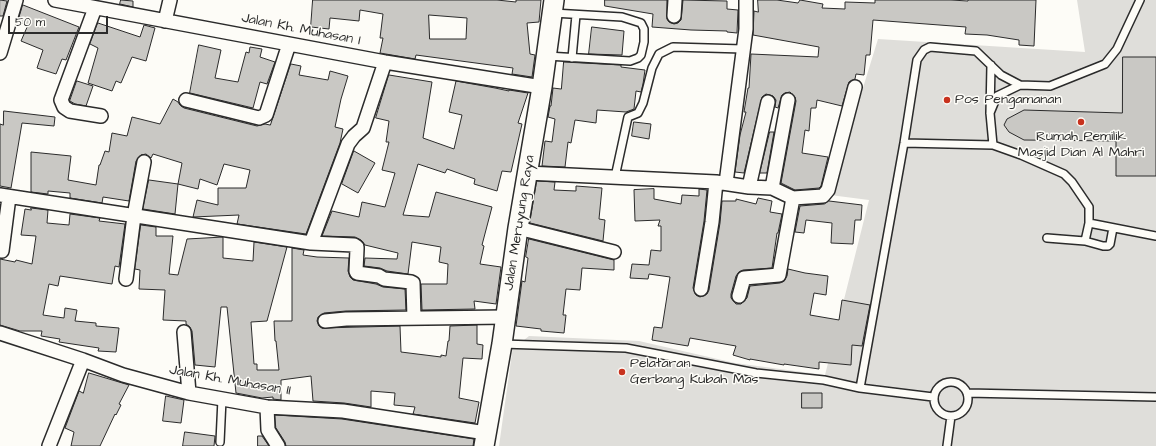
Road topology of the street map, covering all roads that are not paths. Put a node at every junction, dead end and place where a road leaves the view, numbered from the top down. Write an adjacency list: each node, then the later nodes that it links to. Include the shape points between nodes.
1 (16, 0): 14 (street)
2 (55, 0): 8 (street, Jalan Kh. Muhasan I)
3 (170, 0): 11 (street)
4 (675, 0): 10 (street)
5 (746, 0): 13 (street)
6 (1140, 0): 19 (lane, via 1117,49 1105,64 1050,86)
7 (554, 7): 9 (lane); 15 (main road, Jalan Meruyung Raya)
8 (95, 8): 11 (street, Jalan Kh. Muhasan I); 26 (street, via 61,100 64,108 70,111)
9 (576, 15): 16 (lane); 16 (lane, via 622,17 640,22 644,29 644,42 641,54 630,61)
10 (674, 16)
11 (165, 21): 12 (street, Jalan Kh. Muhasan I)
12 (289, 44): 17 (street, Jalan Kh. Muhasan I); 22 (street, via 266,115 259,118)
13 (743, 49): 31 (lane, via 673,48 659,54 638,113 628,117); 32 (street)
14 (0, 53)
15 (546, 56): 16 (lane); 20 (main road, Jalan Meruyung Raya)
16 (572, 58)
17 (385, 62): 20 (street, Jalan Kh. Muhasan I); 44 (street, via 363,128 348,144)
18 (991, 65): 19 (lane, via 1001,75); 25 (lane); 27 (lane, via 976,51 930,47 924,50 917,60)
19 (1020, 85): 25 (lane, via 997,96)
20 (542, 87): 30 (main road, Jalan Meruyung Raya)
21 (855, 87): 36 (street, via 828,190 823,196)
22 (186, 100)
23 (788, 100): 34 (street)
24 (768, 102): 33 (street)
25 (990, 113): 28 (lane)
26 (101, 116)
27 (904, 143): 28 (lane); 57 (lane)
28 (993, 145): 38 (lane, via 1064,174 1089,207)
29 (144, 162): 37 (street)
30 (527, 173): 31 (street); 39 (main road, Jalan Meruyung Raya)
31 (615, 177): 32 (street)
32 (721, 182): 33 (street); 48 (street)
33 (749, 187): 34 (street)
34 (772, 188): 36 (street)
35 (5, 196): 37 (street); 45 (street)
36 (793, 198): 49 (street, via 779,275 744,278)
37 (134, 216): 44 (street); 47 (street)
38 (1089, 223): 40 (lane); 43 (lane)
39 (518, 228): 46 (street); 50 (main road, Jalan Meruyung Raya)
40 (1113, 228): 41 (lane); 43 (lane, via 1108,246)
41 (1156, 236)
42 (1047, 238): 43 (lane)
43 (1085, 241)
44 (311, 243): 51 (street, via 354,245 357,249 357,273 411,282 414,287)
45 (2, 251)
46 (614, 252)
47 (126, 278)
48 (701, 289)
49 (739, 296)
50 (506, 317): 51 (street); 55 (main road, Jalan Meruyung Raya)
51 (414, 318): 52 (street)
52 (325, 321)
53 (184, 332): 58 (street)
54 (0, 333): 56 (street, Jalan Kh. Muhasan II)
55 (502, 344): 57 (lane, via 626,348 756,373 824,380); 65 (main road, Jalan Meruyung Raya)
56 (83, 360): 58 (street, Jalan Kh. Muhasan II, via 123,375); 67 (street)
57 (860, 388): 60 (lane)
58 (189, 393): 62 (street, Jalan Kh. Muhasan II)
59 (967, 394): 60 (lane, via 961,386 953,382 940,386); 61 (lane); 64 (lane, via 968,402 965,409)
60 (934, 397): 64 (lane, via 935,406 940,413)
61 (1156, 397)
62 (222, 399): 63 (street, Jalan Kh. Muhasan II); 66 (lane)
63 (268, 407): 65 (street, Jalan Kh. Muhasan II, via 343,411); 68 (street, via 268,430)
64 (951, 416): 69 (lane)
65 (485, 440)
66 (220, 442)
67 (49, 446)
68 (278, 446)
69 (947, 446)

